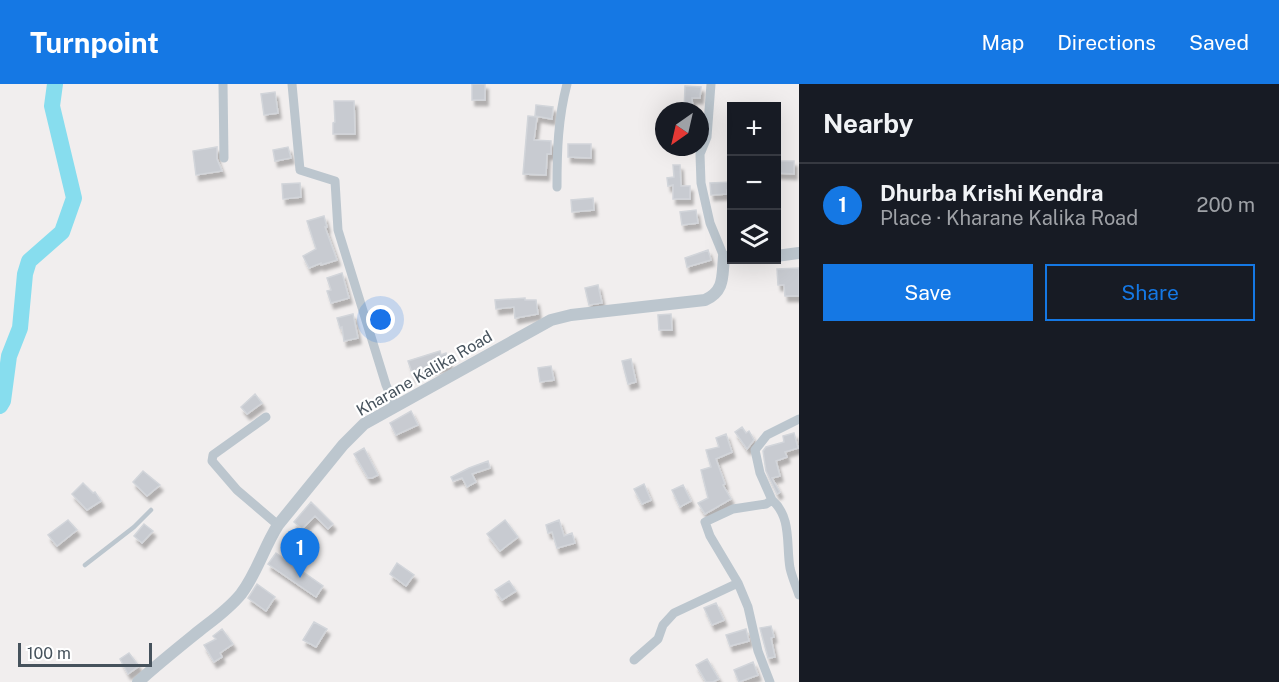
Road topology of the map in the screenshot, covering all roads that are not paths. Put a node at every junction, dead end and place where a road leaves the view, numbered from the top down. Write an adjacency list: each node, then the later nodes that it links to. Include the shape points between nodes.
1 (223, 84): 5 (street)
2 (292, 84): 11 (street, via 300,170 335,181 338,230)
3 (567, 84): 6 (street, via 557,133)
4 (711, 84): 8 (street, via 707,137 700,154 701,183 710,222)
5 (224, 159)
6 (557, 187)
7 (799, 253): 9 (street)
8 (727, 255)
9 (781, 255)
10 (727, 261): 11 (street, Kharane Kalika Road, via 720,290 705,300 561,317)
11 (395, 405): 16 (street, Kharane Kalika Road, via 353,434)
12 (266, 417): 16 (street, via 213,455 212,461 237,490)
13 (799, 419): 14 (street, via 767,435 754,450)
14 (772, 500): 18 (street, via 705,522); 19 (street, via 785,519 790,569)
15 (151, 510): 17 (lane)
16 (278, 525): 21 (street, Kharane Kalika Road, via 240,596)
17 (85, 565)
18 (738, 583): 20 (street, via 674,613 663,625 658,639); 22 (street)
19 (799, 595)
20 (634, 660)
21 (138, 682)
22 (770, 682)

